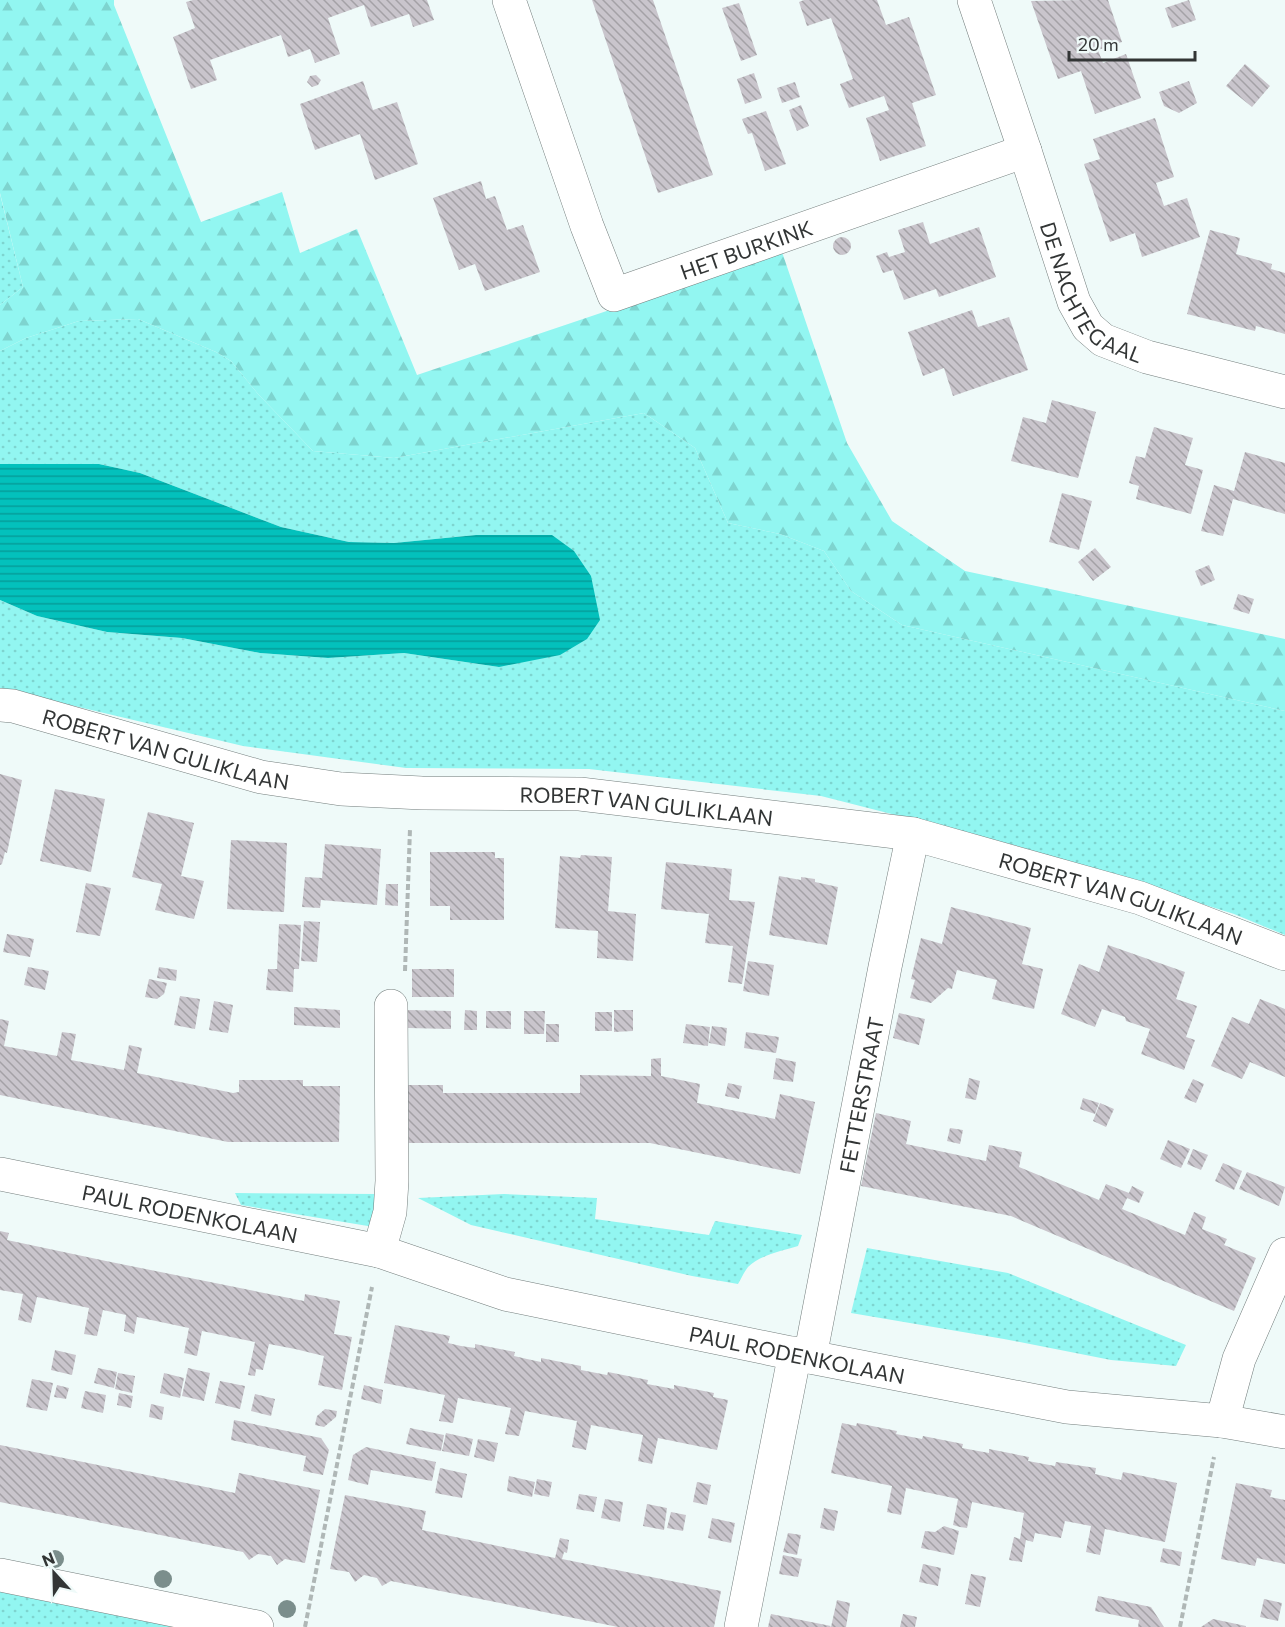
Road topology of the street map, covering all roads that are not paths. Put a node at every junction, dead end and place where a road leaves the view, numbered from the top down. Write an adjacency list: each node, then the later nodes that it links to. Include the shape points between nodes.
1 (509, 0): 3 (street, HET BURKINK, via 614,295)
2 (974, 0): 3 (street)
3 (1025, 150): 4 (street, DE NACHTEGAAL, via 1074,302 1088,327 1103,340 1147,357)
4 (1285, 392)
5 (0, 705): 6 (street, ROBERT VAN GULIKLAAN, via 261,777 341,789 580,794)
6 (913, 834): 7 (street, ROBERT VAN GULIKLAAN, via 1140,898); 12 (street, FETTERSTRAAT)
7 (1285, 954)
8 (391, 1006): 10 (street, via 392,1181 390,1212)
9 (0, 1173): 10 (street, PAUL RODENKOLAAN)
10 (379, 1251): 12 (street, PAUL RODENKOLAAN, via 506,1294)
11 (1285, 1254): 13 (street, via 1239,1359)
12 (803, 1355): 13 (street, PAUL RODENKOLAAN, via 1067,1407); 17 (street, FETTERSTRAAT)
13 (1222, 1421): 14 (street, PAUL RODENKOLAAN)
14 (1285, 1432)
15 (0, 1575): 16 (street)
16 (257, 1627)
17 (741, 1627)

